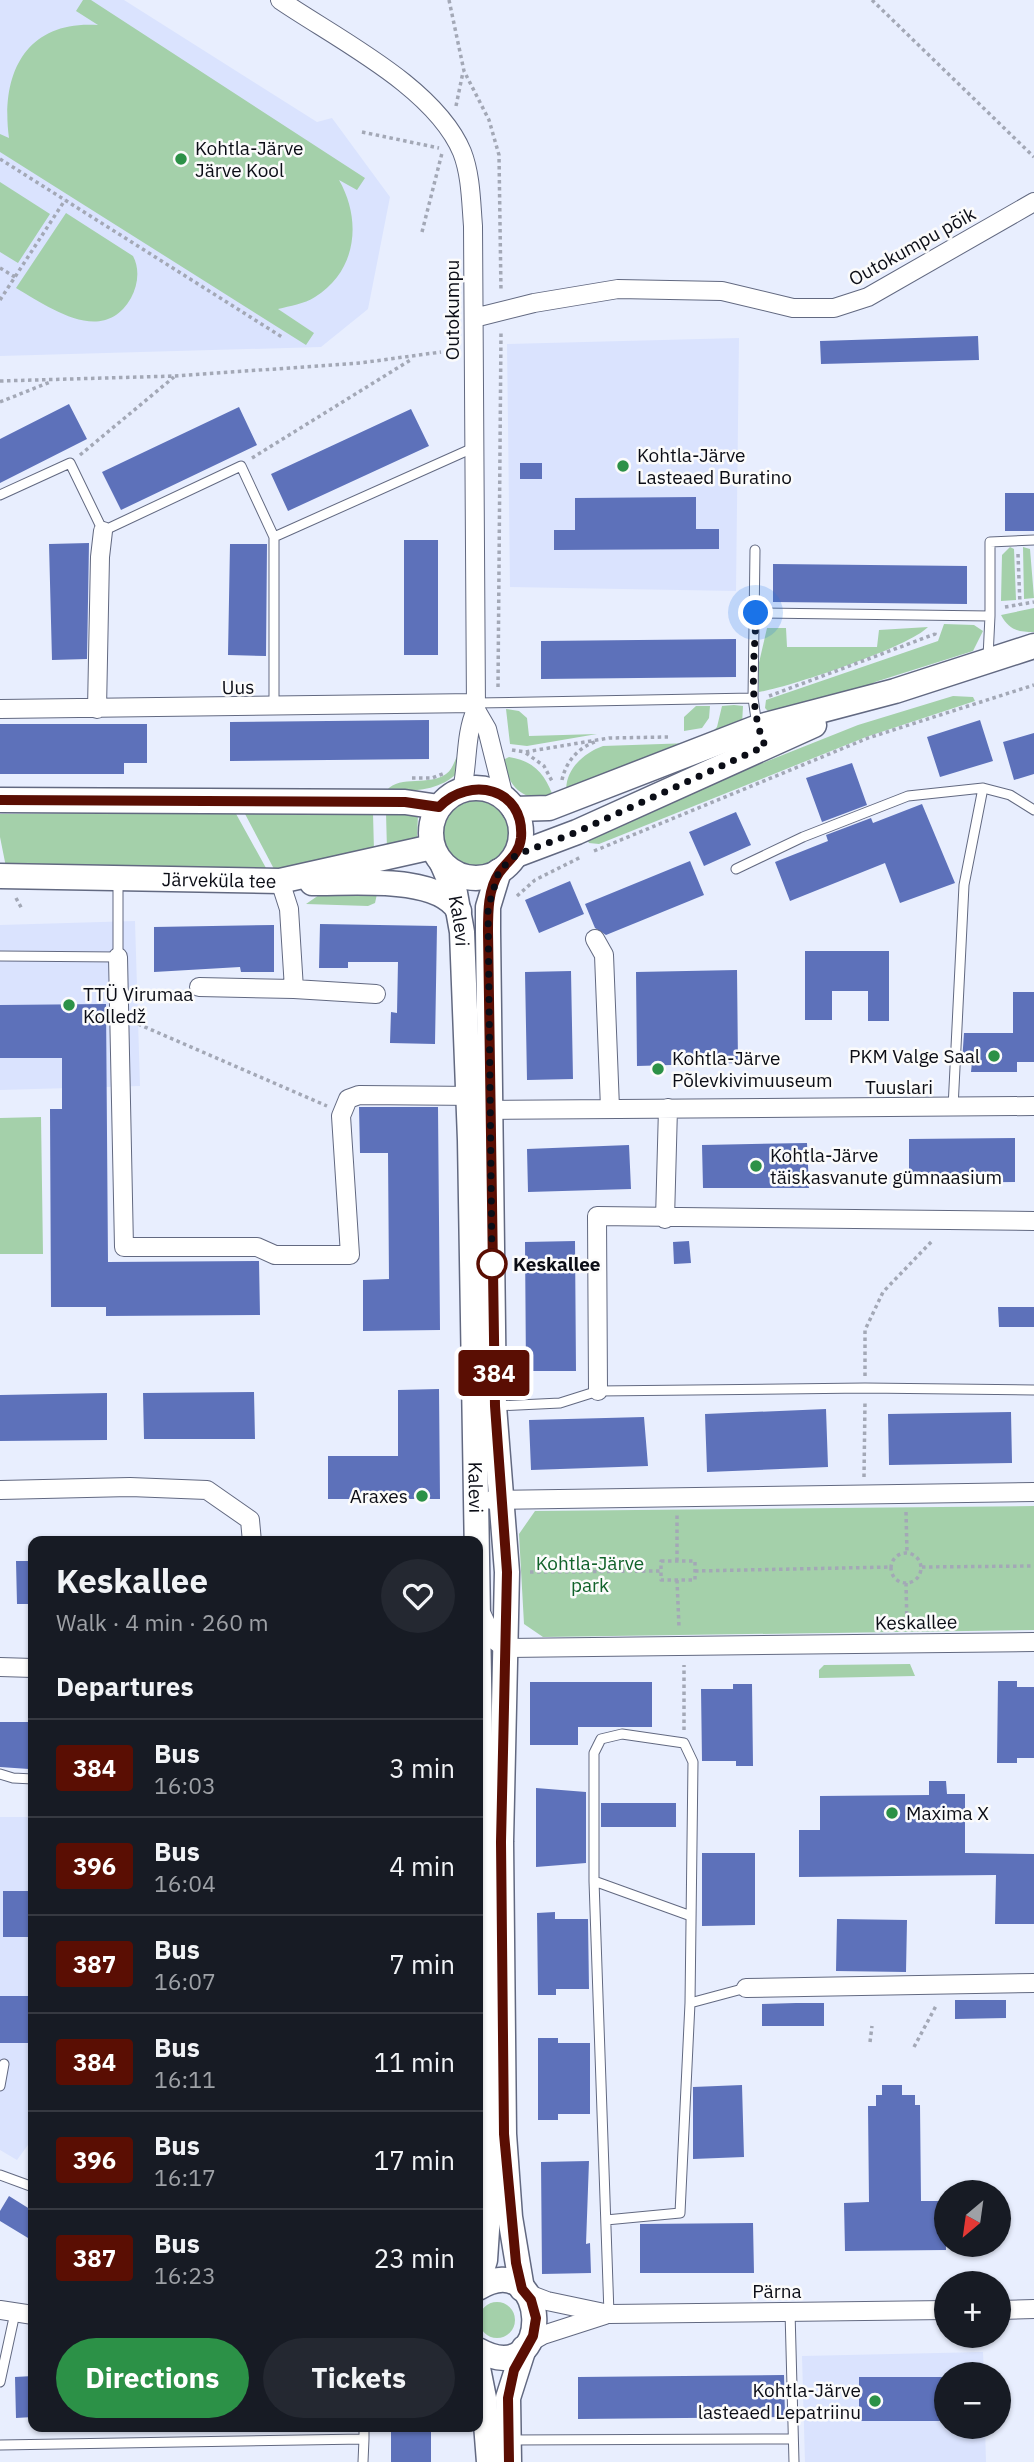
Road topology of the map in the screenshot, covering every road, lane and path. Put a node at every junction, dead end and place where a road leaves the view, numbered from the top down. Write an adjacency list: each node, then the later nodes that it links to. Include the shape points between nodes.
1 (280, 0): 12 (street, Outokumpu, via 411,88 451,130 470,184)
2 (872, 0): 5 (path)
3 (362, 132): 4 (path)
4 (443, 149)
5 (1034, 158)
6 (0, 159): 7 (path)
7 (65, 200): 10 (path); 13 (path)
8 (1034, 202): 12 (street, Outokumpu põik, via 868,297 834,308 793,309 722,291 618,289)
9 (0, 268): 10 (path)
10 (15, 277): 11 (path)
11 (0, 300)
12 (474, 318): 20 (street, Outokumpu)
13 (282, 337)
14 (441, 352): 15 (path)
15 (414, 358): 16 (path); 22 (path)
16 (175, 376): 18 (path); 21 (path)
17 (0, 381): 18 (path)
18 (55, 381): 19 (path)
19 (0, 402)
20 (473, 448): 25 (lane); 38 (street, Outokumpu)
21 (70, 463): 23 (lane); 24 (lane)
22 (236, 469): 24 (lane); 25 (lane, via 241,466)
23 (0, 495)
24 (103, 531): 41 (street)
25 (274, 537): 39 (lane)
26 (1034, 540): 27 (lane)
27 (1018, 541): 30 (path); 33 (lane, via 990,542)
28 (755, 550): 31 (lane)
29 (1034, 602): 30 (path)
30 (1020, 605): 33 (path, via 1004,607)
31 (756, 613): 32 (lane); 37 (lane)
32 (937, 616): 33 (lane); 37 (path, via 935,634)
33 (990, 616): 35 (lane)
34 (1034, 646): 35 (main road)
35 (988, 660): 43 (main road)
36 (1034, 685): 61 (path, via 856,743 586,854 535,880)
37 (753, 698): 38 (lane); 43 (lane)
38 (476, 707): 39 (street, Uus); 45 (street, Outokumpu); 46 (street, Outokumpu)
39 (274, 708): 41 (street, Uus)
40 (0, 709): 41 (street, Uus)
41 (97, 709)
42 (673, 737): 44 (path)
43 (762, 737): 52 (main road); 56 (main road)
44 (609, 738): 46 (path, via 524,752); 52 (path, via 579,750 569,763 560,787)
45 (469, 749): 47 (path, via 454,749 444,774); 49 (street, Outokumpu)
46 (492, 749): 51 (street, Outokumpu)
47 (406, 778)
48 (983, 788): 54 (lane, via 1010,795); 57 (lane, via 908,796); 74 (lane, via 964,885)
49 (462, 790): 51 (main road, via 490,790); 53 (main road)
50 (0, 800): 53 (main road, via 405,802)
51 (509, 803): 52 (main road, via 537,810); 56 (main road, via 520,832)
52 (562, 803)
53 (439, 807): 55 (main road, via 432,819)
54 (1034, 810)
55 (437, 855): 56 (main road, via 449,870 470,877 485,877); 60 (main road, Järveküla tee); 62 (main road, Kalevi)
56 (508, 863): 70 (main road, Kalevi, via 488,908)
57 (736, 869)
58 (0, 876): 59 (main road, Järveküla tee)
59 (118, 877): 60 (main road, Järveküla tee); 65 (lane)
60 (280, 881): 62 (main road, via 421,887 447,898); 67 (street, via 289,909)
61 (511, 905)
62 (460, 912): 70 (main road, Kalevi)
63 (595, 939): 72 (street, via 604,955)
64 (0, 956): 65 (lane)
65 (118, 957): 69 (street)
66 (199, 987): 67 (street)
67 (294, 989): 68 (street)
68 (376, 994)
69 (119, 1015): 75 (path); 75 (street, via 124,1247 257,1247 275,1255 350,1255)
70 (479, 1103): 72 (street, Tuuslari); 75 (street, Tuuslari, via 359,1095 348,1098); 82 (main road, Kalevi); 88 (main road, Kalevi)
71 (1034, 1106): 74 (street, Tuuslari)
72 (610, 1108): 73 (street, Tuuslari)
73 (668, 1108): 74 (street, Tuuslari); 76 (street)
74 (953, 1108)
75 (342, 1112)
76 (665, 1219): 77 (street); 80 (street, via 597,1216)
77 (957, 1221): 78 (street); 79 (path, via 922,1249 884,1292 865,1330)
78 (1034, 1221)
79 (865, 1388): 80 (lane); 81 (lane); 83 (path)
80 (598, 1391): 82 (lane, via 560,1403)
81 (1034, 1391)
82 (495, 1406): 88 (main road, Kalevi)
83 (864, 1482)
84 (0, 1490): 89 (street, via 207,1490 250,1520)
85 (1034, 1492): 86 (street)
86 (905, 1493): 87 (street); 90 (path)
87 (677, 1497): 88 (street); 92 (path)
88 (489, 1500): 91 (main road, Kalevi); 105 (main road, Kalevi, via 507,1572)
89 (251, 1536)
90 (907, 1552): 94 (path, via 898,1555); 95 (path, via 919,1558)
91 (483, 1556)
92 (677, 1561): 96 (path, via 661,1561); 97 (path, via 695,1561)
93 (1034, 1566): 95 (path)
94 (891, 1567): 97 (path); 100 (path, via 897,1580)
95 (922, 1567): 100 (path, via 919,1576)
96 (661, 1571): 98 (path); 99 (path, via 661,1580)
97 (695, 1571): 99 (path, via 695,1580)
98 (516, 1572)
99 (677, 1580): 104 (path, via 679,1634)
100 (906, 1583): 102 (path)
101 (483, 1616): 105 (street, via 485,1627)
102 (906, 1631)
103 (1034, 1642): 104 (street, Keskallee)
104 (684, 1646): 105 (street, Keskallee); 109 (path)
105 (505, 1648): 112 (main road, Kalevi)
106 (0, 1667): 107 (street)
107 (28, 1668)
108 (483, 1718): 112 (main road, Kalevi)
109 (684, 1743): 113 (lane, via 622,1734 601,1739 594,1753); 114 (lane, via 693,1762)
110 (0, 1774): 111 (lane)
111 (28, 1778)
112 (487, 1842): 124 (main road, Kalevi)
113 (594, 1881): 114 (lane); 127 (lane)
114 (691, 1916): 118 (lane)
115 (1034, 1983): 116 (street)
116 (945, 1986): 117 (street); 121 (path)
117 (746, 1988): 118 (lane)
118 (690, 2003): 127 (lane, via 680,2213)
119 (872, 2026): 120 (path)
120 (870, 2042)
121 (914, 2048)
122 (4, 2064): 123 (lane)
123 (0, 2086)
124 (489, 2134): 128 (main road, Kalevi); 130 (main road, Kalevi)
125 (0, 2175): 126 (lane)
126 (28, 2185)
127 (606, 2220): 137 (lane)
128 (483, 2261)
129 (483, 2286): 130 (main road, via 498,2282)
130 (524, 2291): 137 (street, Pärna, via 547,2301); 138 (main road, Kalevi, via 536,2318)
131 (1034, 2309): 133 (street)
132 (934, 2310): 134 (street, Pärna)
133 (1011, 2310)
134 (790, 2311): 137 (street, Pärna); 143 (lane)
135 (7, 2312): 136 (street); 140 (lane)
136 (28, 2314)
137 (608, 2314): 138 (street, Pärna, via 543,2334)
138 (525, 2346): 139 (main road, via 502,2357); 146 (main road, Kalevi, via 508,2398)
139 (483, 2351)
140 (0, 2382)
141 (483, 2393): 146 (main road)
142 (364, 2432): 144 (lane)
143 (793, 2438): 146 (lane); 148 (lane)
144 (364, 2440): 145 (lane); 147 (lane)
145 (0, 2445)
146 (498, 2451)
147 (363, 2462)
148 (794, 2462)

